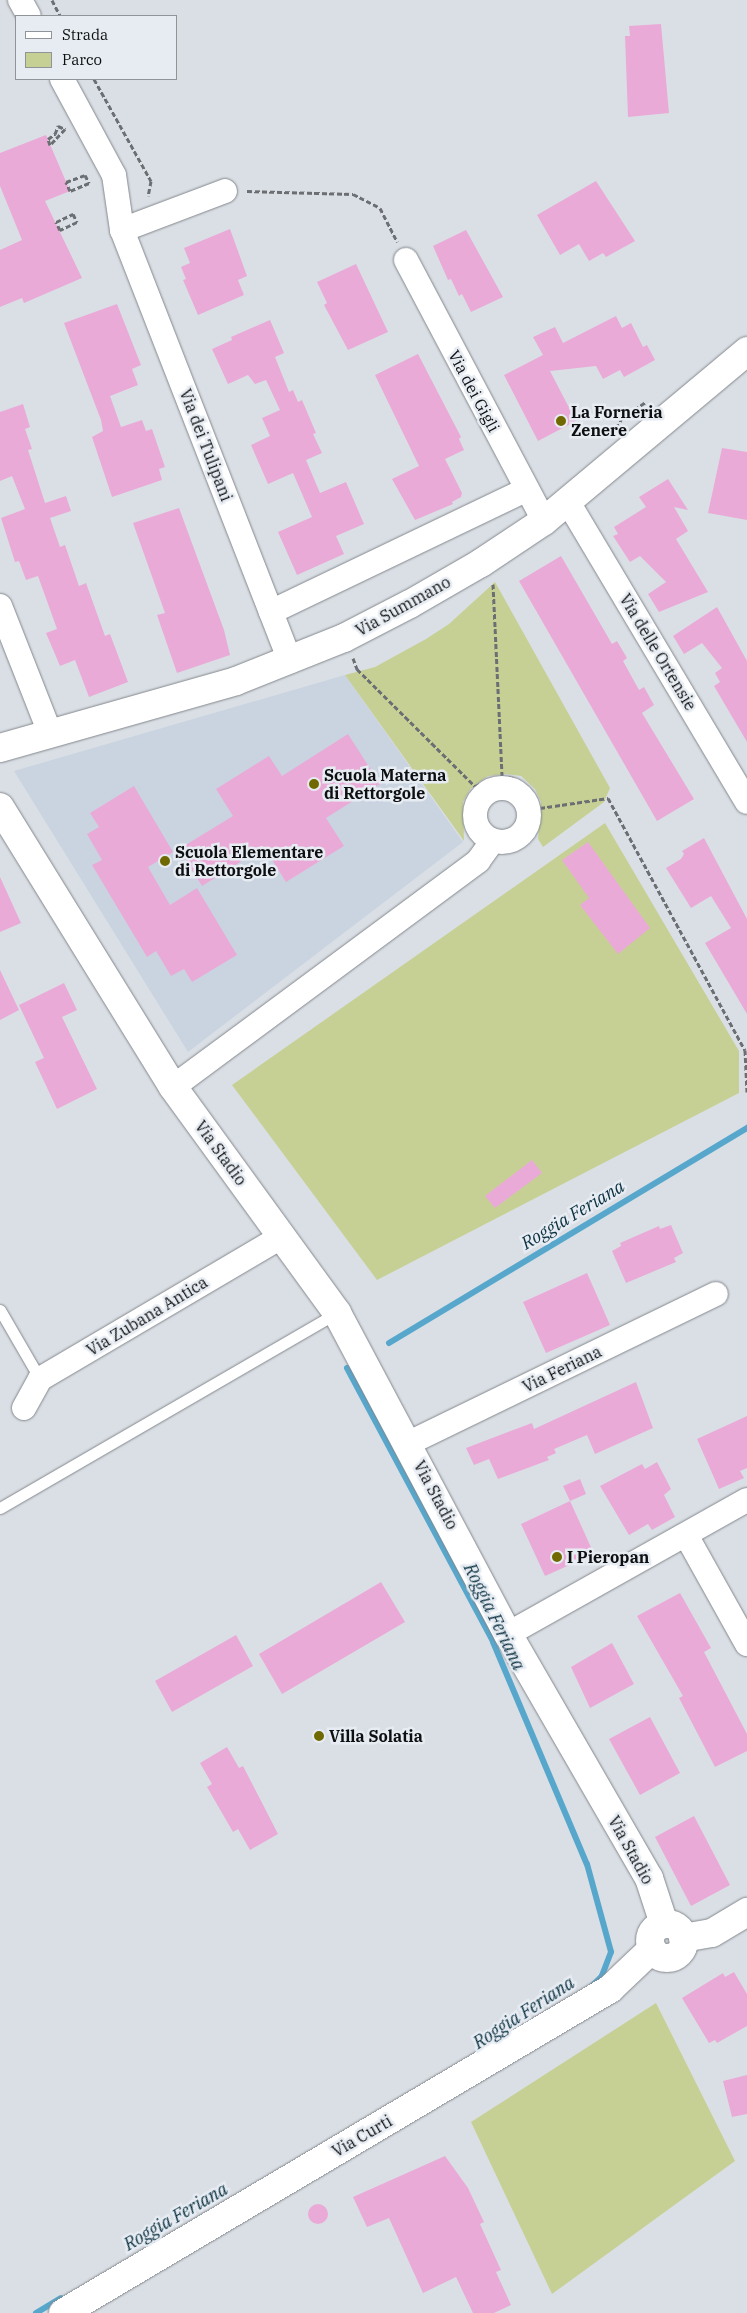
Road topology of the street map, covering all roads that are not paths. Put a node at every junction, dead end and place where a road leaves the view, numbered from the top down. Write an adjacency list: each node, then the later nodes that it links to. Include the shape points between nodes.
1 (20, 0): 2 (street)
2 (28, 15)
3 (63, 80): 5 (street, Via dei Tulipani, via 114,175)
4 (226, 191): 5 (street)
5 (132, 226): 12 (street, Via dei Tulipani)
6 (406, 260): 8 (street, Via dei Gigli)
7 (747, 351): 9 (street, Via Summano)
8 (526, 490): 10 (street, Via dei Gigli); 12 (street)
9 (568, 502): 10 (street, Via Summano); 16 (street, Via delle Ortensie)
10 (544, 521): 13 (street, Via Summano, via 481,563 344,638)
11 (0, 606): 14 (street)
12 (271, 612): 13 (street, Via dei Tulipani)
13 (290, 661): 14 (street, Via Summano, via 236,681)
14 (50, 733): 15 (street, Via Summano)
15 (0, 748)
16 (747, 802)
17 (0, 807): 19 (street, Via Stadio)
18 (492, 842): 19 (street, via 478,861)
19 (173, 1087): 20 (street, Via Stadio)
20 (283, 1236): 23 (street, Via Stadio); 24 (street, Via Zubana Antica)
21 (716, 1294): 26 (street, Via Feriana)
22 (0, 1310): 24 (lane)
23 (337, 1312): 26 (street, Via Stadio); 28 (lane)
24 (40, 1379): 25 (street)
25 (24, 1408)
26 (409, 1443): 30 (street, Via Stadio)
27 (747, 1500): 29 (street)
28 (0, 1508)
29 (686, 1535): 30 (street); 31 (street)
30 (508, 1634): 33 (street, Via Stadio, via 648,1878)
31 (747, 1644)
32 (747, 1912): 33 (street, via 712,1933)
33 (674, 1931): 34 (street, Via Curti, via 679,1952 670,1958 660,1956 652,1949 610,1988)
34 (63, 2313)

